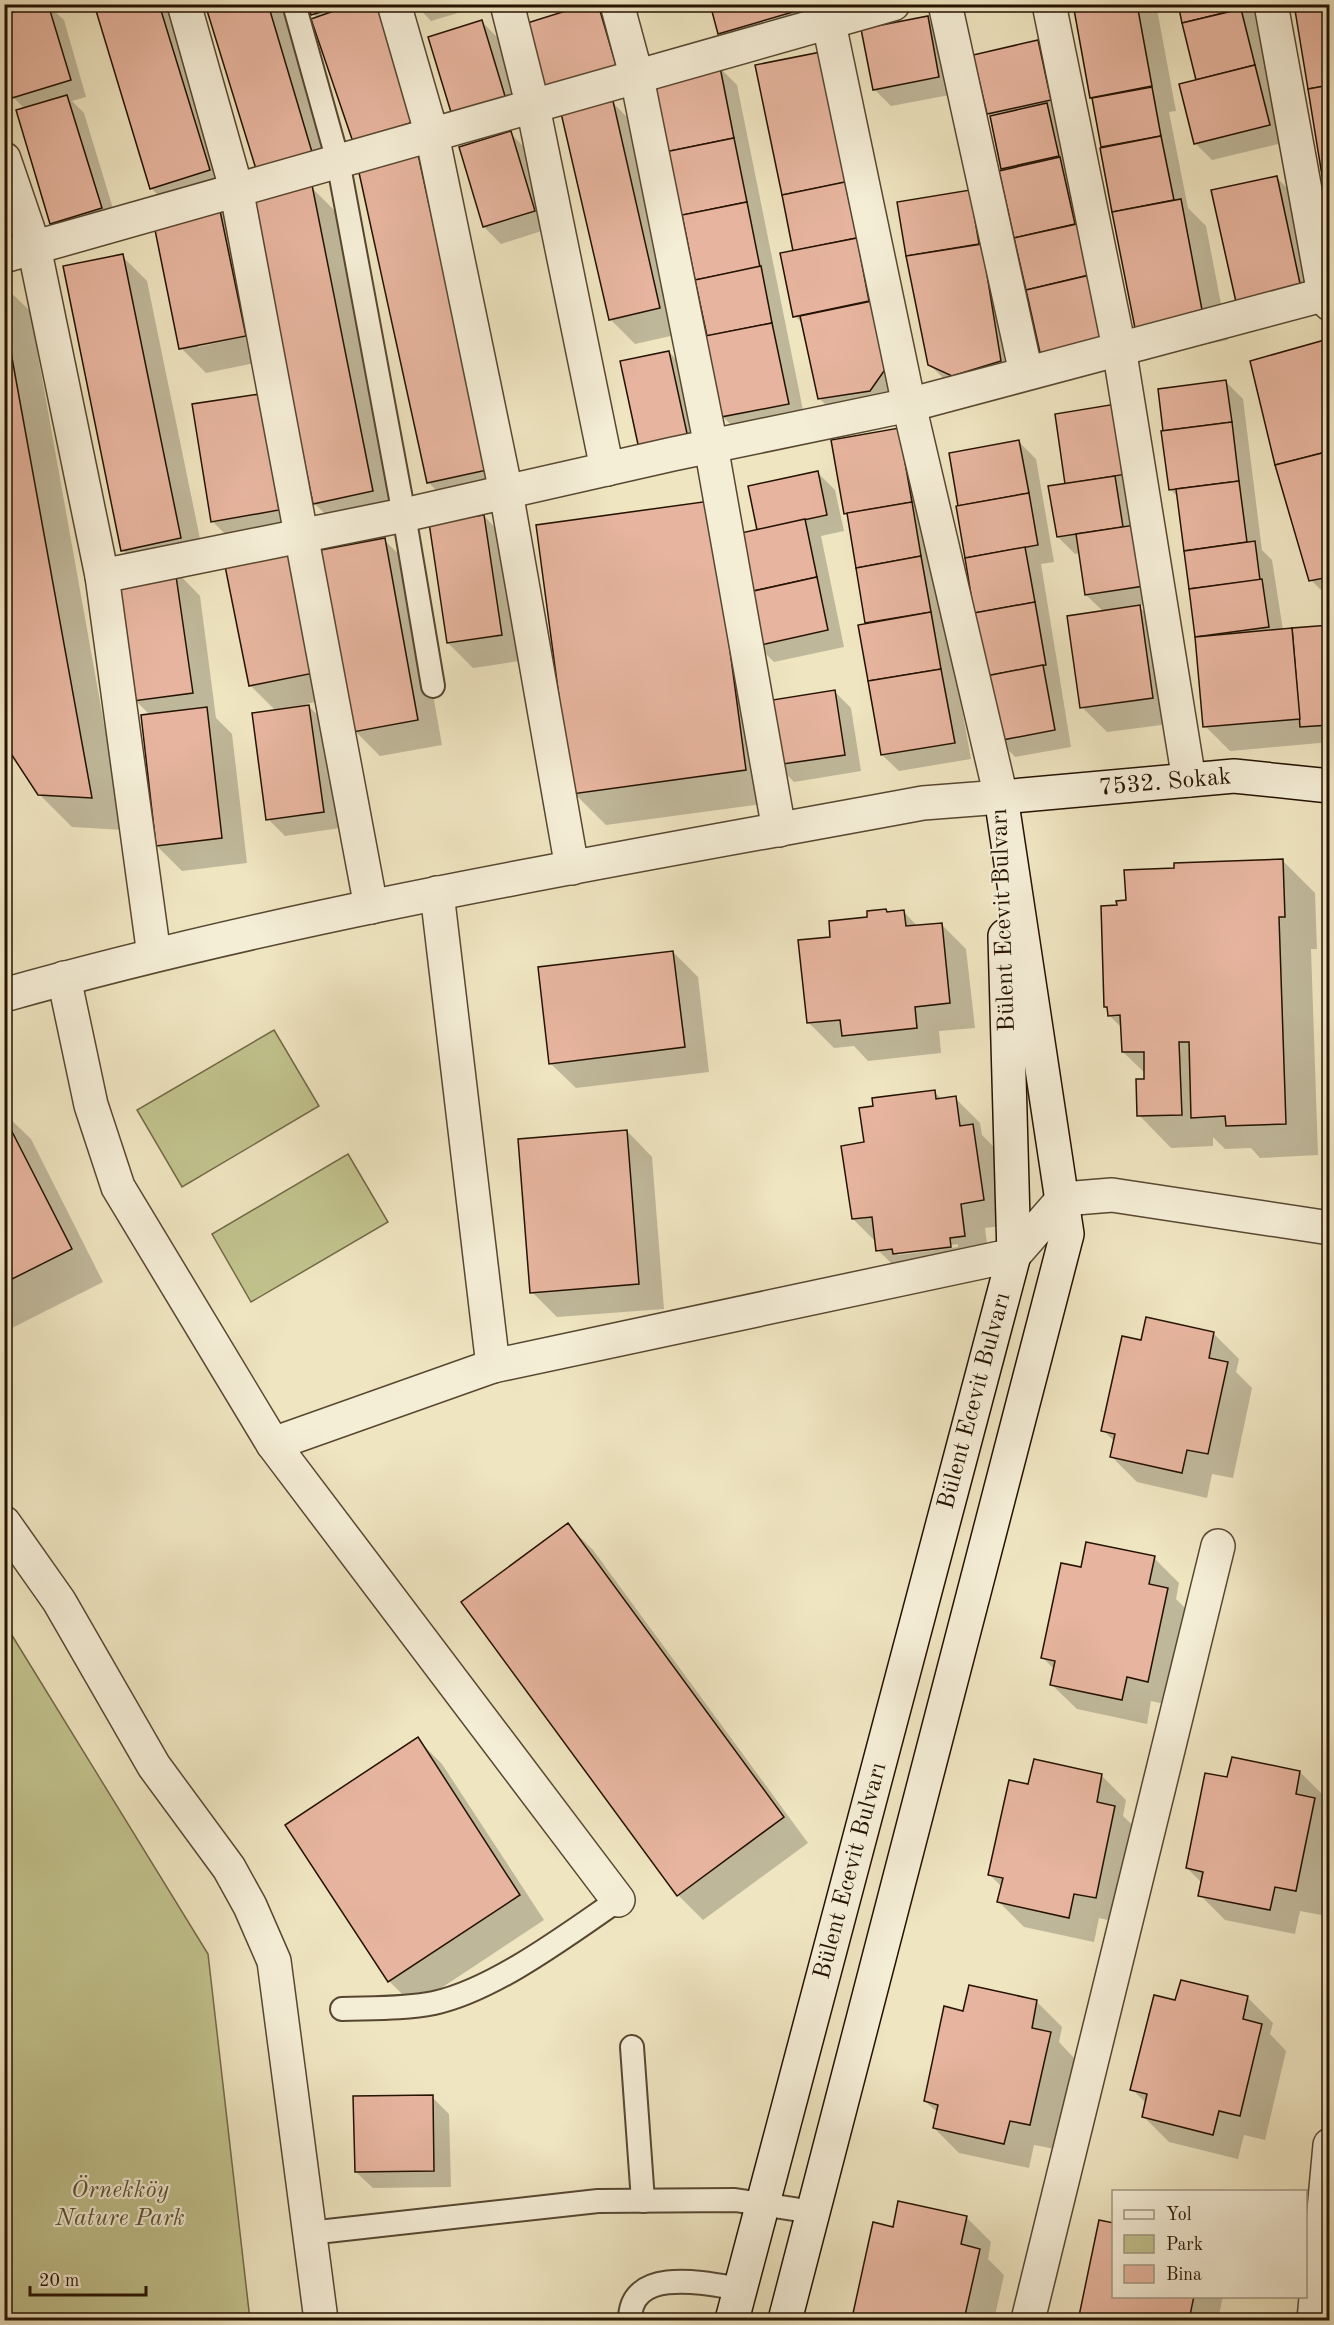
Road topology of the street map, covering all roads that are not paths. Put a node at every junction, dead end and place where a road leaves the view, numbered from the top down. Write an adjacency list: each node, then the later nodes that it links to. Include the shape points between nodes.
1 (184, 4): 16 (street)
2 (294, 4): 15 (lane)
3 (394, 4): 13 (street)
4 (507, 4): 12 (street)
5 (617, 4): 11 (street)
6 (893, 4): 10 (street)
7 (945, 4): 20 (street)
8 (1049, 4): 19 (street)
9 (1271, 4): 18 (street)
10 (830, 24): 11 (street); 21 (street)
11 (636, 78): 12 (street); 22 (street)
12 (533, 107): 13 (street); 23 (street)
13 (432, 135): 15 (street); 24 (street)
14 (4, 159): 17 (street)
15 (338, 161): 16 (street); 25 (lane)
16 (236, 188): 17 (street); 26 (street)
17 (19, 251): 27 (street)
18 (1328, 297): 19 (street)
19 (1119, 348): 20 (street); 29 (street)
20 (1026, 373): 21 (street)
21 (909, 405): 22 (street); 31 (street)
22 (711, 446): 23 (street); 32 (street)
23 (608, 469): 24 (street)
24 (506, 492): 25 (street); 33 (street)
25 (404, 516): 26 (street); 28 (lane)
26 (302, 537): 27 (street); 35 (street)
27 (102, 576): 36 (street)
28 (433, 686)
29 (1189, 780): 30 (street, 7532. Sokak, via 1234,776); 31 (street, 7532. Sokak)
30 (1329, 786)
31 (1001, 796): 32 (street, 7532. Sokak, via 923,803); 39 (street, Bülent Ecevit Bulvarı); 41 (street, Bülent Ecevit Bulvarı)
32 (779, 830): 33 (street, 7532. Sokak)
33 (572, 868): 34 (street, 7532. Sokak)
34 (437, 893): 35 (street, 7532. Sokak); 42 (street)
35 (372, 908): 36 (street, 7532. Sokak)
36 (154, 955): 37 (street, 7532. Sokak)
37 (64, 978): 38 (street, 7532. Sokak); 43 (street, via 91,1105 118,1188)
38 (4, 995)
39 (1063, 1199): 40 (street, via 1112,1195); 41 (street); 52 (street, Bülent Ecevit Bulvarı, via 1067,1234)
40 (1329, 1227)
41 (1014, 1255): 42 (street); 51 (street, Bülent Ecevit Bulvarı)
42 (493, 1366): 43 (street)
43 (273, 1444): 46 (street)
44 (4, 1523): 53 (street, via 59,1600 154,1766 229,1868 274,1961)
45 (1218, 1546): 59 (street)
46 (618, 1900): 47 (lane, via 565,1937 488,1982 435,2003)
47 (342, 2009)
48 (632, 2047): 50 (lane)
49 (1329, 2145): 60 (street)
50 (643, 2201): 51 (lane); 53 (lane, via 598,2201)
51 (763, 2203): 52 (lane); 54 (street, Bülent Ecevit Bulvarı)
52 (813, 2212): 58 (street, Bülent Ecevit Bulvarı)
53 (309, 2233): 55 (street)
54 (740, 2289): 56 (lane, via 651,2285 634,2299); 57 (street, Bülent Ecevit Bulvarı)
55 (321, 2320)
56 (630, 2320)
57 (732, 2320)
58 (785, 2320)
59 (1028, 2320)
60 (1314, 2320)

